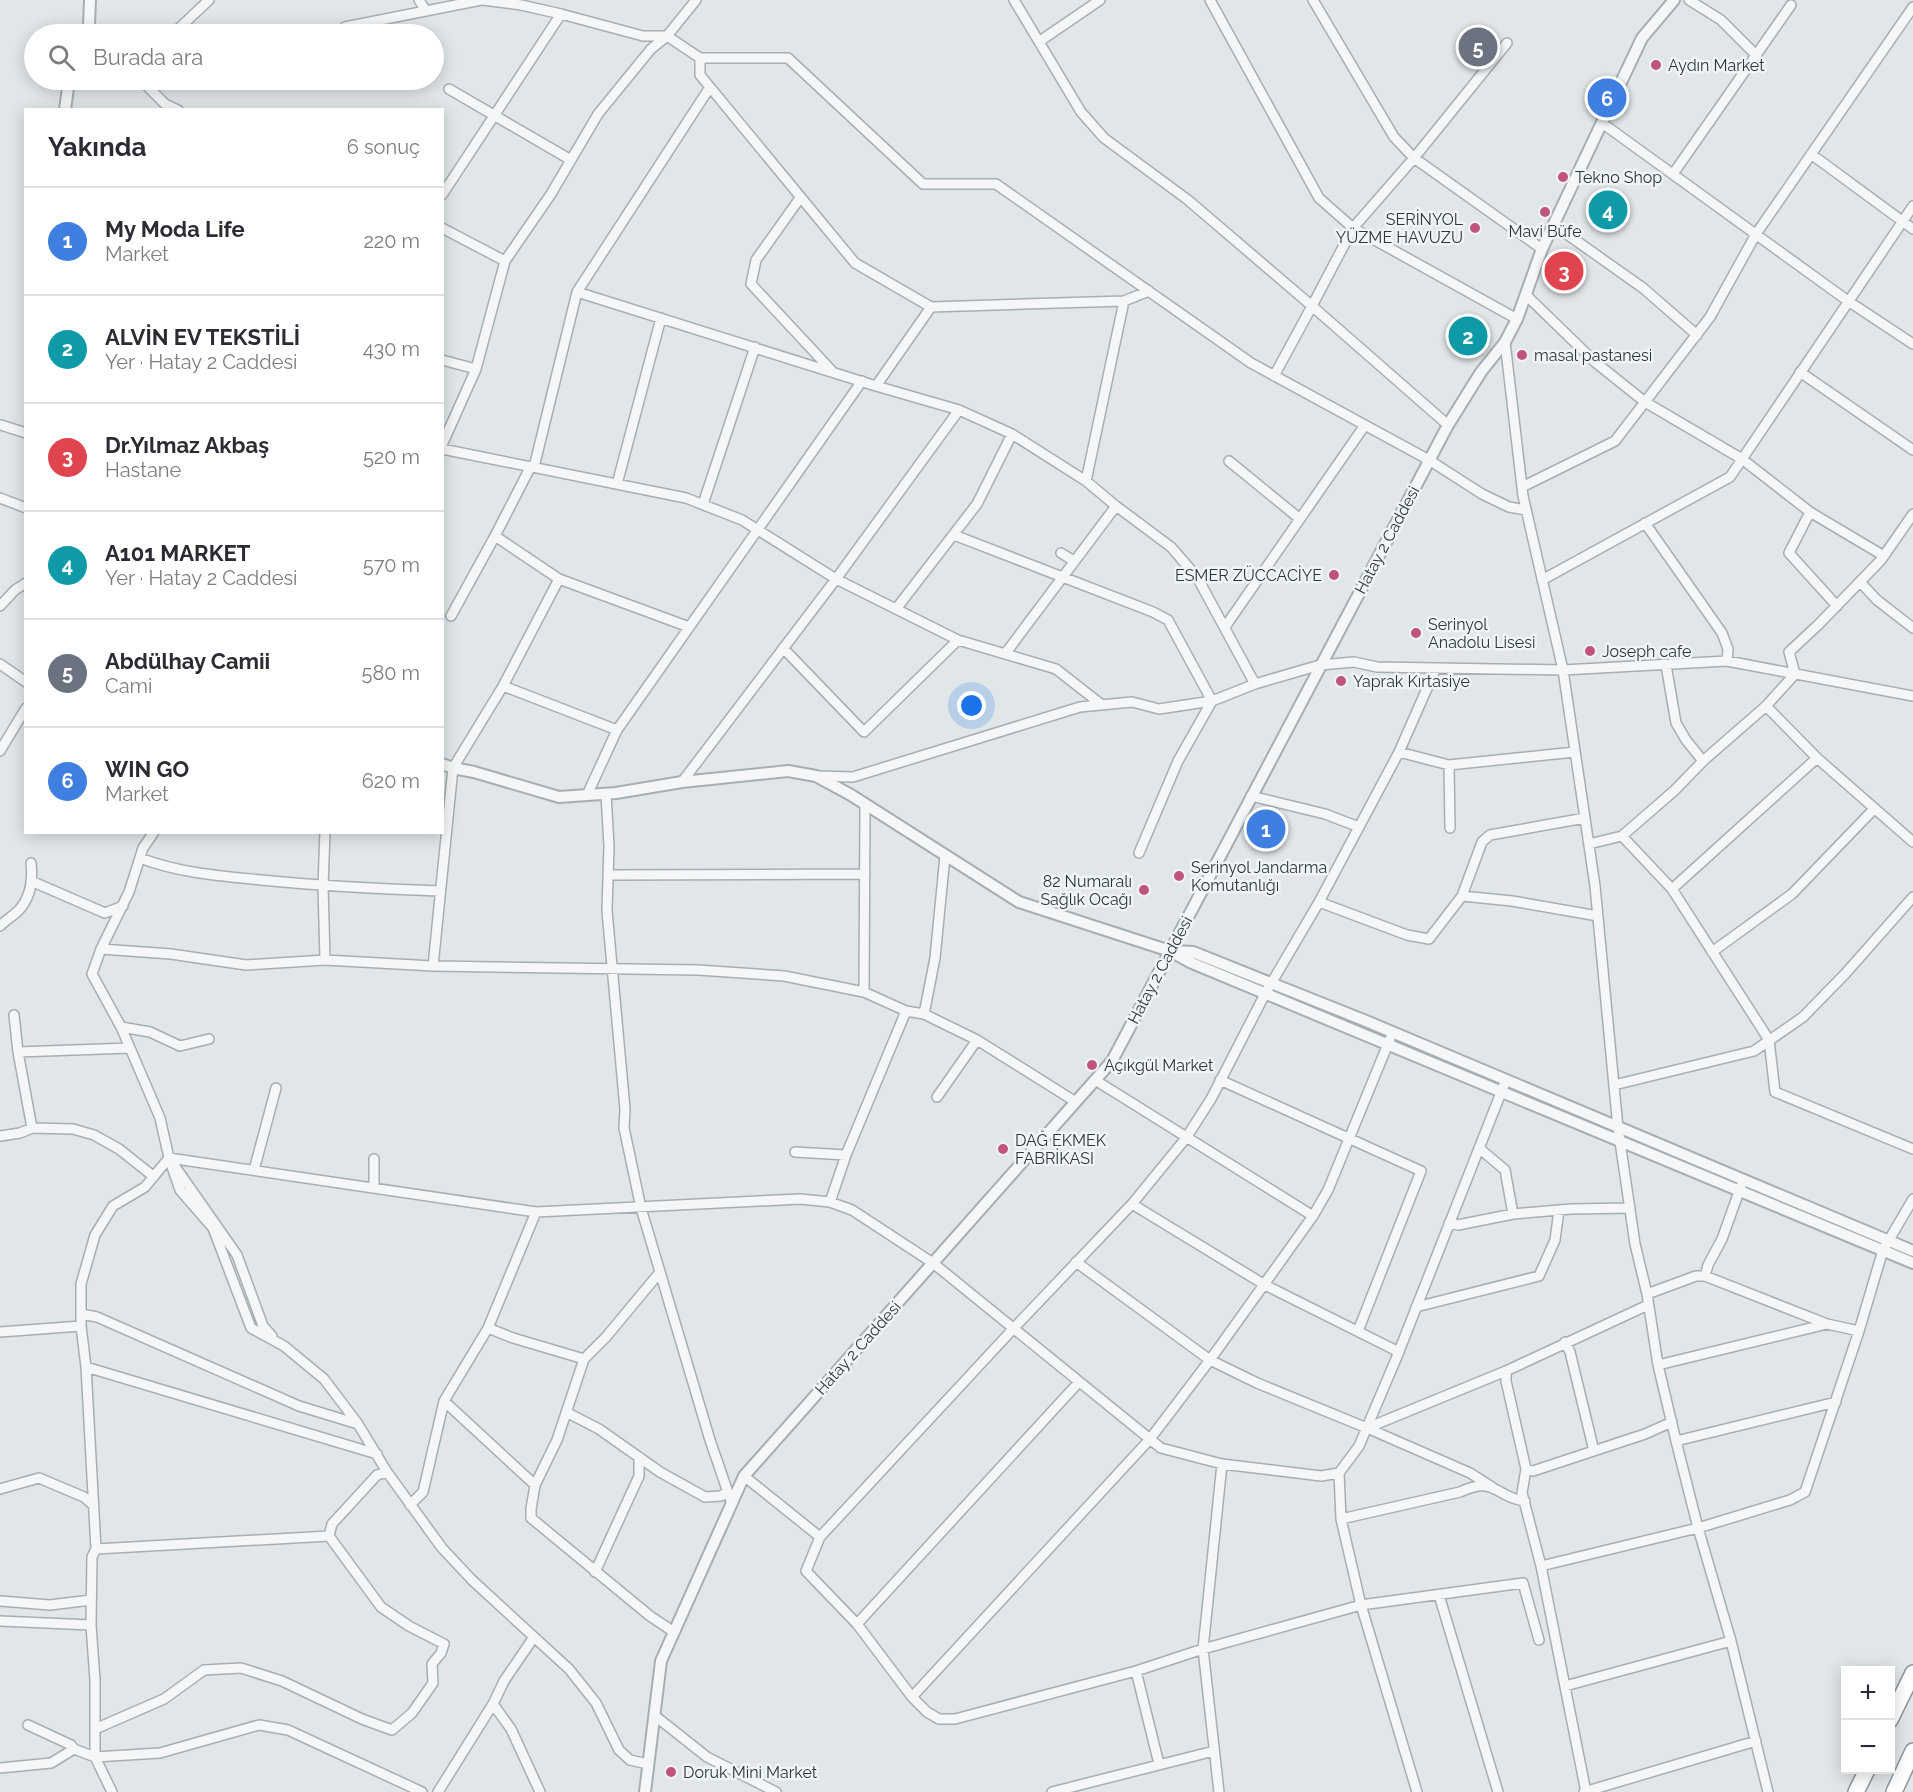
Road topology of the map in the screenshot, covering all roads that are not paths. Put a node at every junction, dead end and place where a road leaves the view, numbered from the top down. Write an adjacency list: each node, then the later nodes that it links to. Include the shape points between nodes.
1 (90, 0): 16 (street)
2 (209, 0): 17 (street)
3 (419, 0): 14 (street)
4 (482, 0): 14 (street); 15 (street)
5 (696, 0): 19 (street)
6 (1014, 0): 20 (street)
7 (1100, 0): 20 (street)
8 (1210, 0): 41 (street, via 1319,198)
9 (1313, 0): 33 (street, via 1394,137)
10 (1674, 0): 31 (street, Hatay 2 Caddesi, via 1642,38)
11 (1689, 0): 22 (street, via 1721,20)
12 (1791, 5): 22 (street)
13 (1913, 7): 32 (street)
14 (426, 11): 18 (street)
15 (561, 14): 19 (street, via 643,36); 30 (street)
16 (90, 24)
17 (184, 24)
18 (360, 24)
19 (667, 36): 23 (street); 34 (street, via 651,49 598,114)
20 (1040, 41): 53 (street, via 1081,112 1104,138 1188,200)
21 (1507, 43): 33 (street)
22 (1756, 55): 35 (street)
23 (700, 58): 24 (street, via 700,75); 47 (street, via 788,58 923,184 996,184)
24 (710, 87): 37 (street); 48 (street)
25 (449, 89): 30 (street)
26 (68, 90): 28 (street)
27 (151, 90): 29 (street)
28 (65, 108)
29 (174, 108)
30 (494, 115): 34 (street); 36 (street)
31 (1602, 123): 35 (street); 40 (street, Hatay 2 Caddesi)
32 (1811, 154): 39 (street); 44 (street)
33 (1414, 158): 41 (street); 45 (street)
34 (571, 160): 46 (street)
35 (1672, 174): 44 (street)
36 (444, 192)
37 (800, 198): 52 (street, via 855,263); 62 (street, via 756,260 751,284)
38 (1913, 206): 39 (street)
39 (1902, 221): 43 (street); 51 (street)
40 (1554, 225): 45 (street, Hatay 2 Caddesi); 56 (street, via 1643,288)
41 (1353, 228): 53 (street); 55 (street)
42 (444, 229): 46 (street)
43 (1913, 229)
44 (1756, 234): 51 (street); 56 (street)
45 (1542, 249): 49 (street, Hatay 2 Caddesi)
46 (504, 261): 61 (street)
47 (1149, 291): 50 (street); 64 (street)
48 (577, 292): 54 (street); 80 (street)
49 (1526, 295): 55 (street, Hatay 2 Caddesi); 67 (street, via 1595,362)
50 (1124, 301): 52 (street); 81 (street)
51 (1848, 301): 58 (street); 63 (street)
52 (931, 306): 66 (street)
53 (1312, 306): 64 (street); 71 (street)
54 (661, 318): 59 (street); 82 (street)
55 (1517, 319): 57 (street, Hatay 2 Caddesi)
56 (1697, 335): 67 (street)
57 (1505, 342): 71 (street, Hatay 2 Caddesi); 83 (street)
58 (1913, 344)
59 (755, 347): 62 (street); 85 (street)
60 (444, 361): 61 (street)
61 (476, 369): 74 (street)
62 (832, 371): 65 (street)
63 (1800, 372): 76 (street); 77 (street)
64 (1274, 376): 70 (street)
65 (862, 381): 66 (street); 93 (street)
66 (876, 386): 68 (street)
67 (1645, 402): 77 (street); 83 (street, via 1615,441)
68 (959, 410): 73 (street); 101 (street)
69 (1, 425): 72 (street)
70 (1365, 425): 78 (street); 91 (street)
71 (1448, 425): 78 (street, Hatay 2 Caddesi)
72 (24, 432)
73 (1012, 434): 81 (street); 94 (street, via 977,504)
74 (444, 442)
75 (444, 447): 80 (street)
76 (1913, 450)
77 (1742, 459): 89 (street); 92 (street, via 1730,477)
78 (1430, 460): 88 (street, via 1482,494); 117 (street, Hatay 2 Caddesi)
79 (1229, 461): 91 (street)
80 (533, 467): 82 (street); 95 (street)
81 (1086, 481): 86 (street)
82 (617, 484): 85 (street)
83 (1522, 487): 88 (street)
84 (0, 498): 87 (street)
85 (703, 504): 93 (street)
86 (1116, 506): 98 (street); 110 (street, via 1171,546 1197,577)
87 (24, 507)
88 (1526, 510): 102 (street)
89 (1810, 512): 97 (street); 106 (street, via 1789,553)
90 (1913, 514): 97 (street)
91 (1300, 519): 110 (street)
92 (1645, 523): 102 (street); 115 (street, via 1722,633 1728,649)
93 (758, 530): 101 (street); 109 (street)
94 (954, 535): 99 (street); 107 (street)
95 (495, 536): 100 (street); 108 (street)
96 (1061, 553): 98 (street)
97 (1884, 556): 103 (street)
98 (1074, 561): 99 (street)
99 (1062, 578): 114 (street); 126 (street, via 1168,620)
100 (559, 579): 109 (street); 124 (street)
101 (836, 579): 107 (street); 113 (street)
102 (1542, 580): 120 (street)
103 (1861, 583): 106 (street); 111 (street)
104 (24, 584): 105 (street)
105 (0, 606)
106 (1837, 606): 121 (street, via 1790,652)
107 (896, 609): 112 (street)
108 (451, 616)
109 (689, 627): 130 (street)
110 (1225, 627): 123 (street)
111 (1913, 628)
112 (958, 640): 113 (street, via 864,732); 114 (street)
113 (783, 648): 140 (street)
114 (1005, 654): 127 (street, via 1056,669)
115 (1727, 661): 118 (street); 121 (street)
116 (0, 664): 122 (street)
117 (1320, 665): 119 (street, via 1354,662 1377,667); 123 (street); 143 (street, Hatay 2 Caddesi)
118 (1666, 665): 120 (street); 135 (street, via 1676,723)
119 (1436, 668): 120 (street); 132 (street)
120 (1563, 670): 133 (street)
121 (1795, 674): 125 (street); 128 (street)
122 (24, 681)
123 (1255, 684): 126 (street)
124 (503, 686): 130 (street); 138 (street)
125 (1913, 696)
126 (1212, 701): 127 (street, via 1159,709 1132,702); 154 (street, via 1178,761)
127 (1102, 705): 139 (street, via 1080,707 854,777)
128 (1766, 706): 134 (street); 135 (street)
129 (24, 711): 131 (street)
130 (617, 730): 142 (street)
131 (0, 751)
132 (1399, 752): 137 (street); 147 (street)
133 (1575, 752): 137 (street); 146 (street)
134 (1817, 758): 145 (street); 162 (street)
135 (1703, 761): 151 (street)
136 (444, 765): 138 (street)
137 (1449, 765): 148 (street)
138 (453, 768): 142 (street, via 559,797); 163 (street)
139 (816, 776): 140 (street, via 788,771); 144 (street)
140 (682, 782): 141 (street)
141 (606, 794): 142 (street); 159 (street)
142 (587, 795)
143 (1251, 796): 147 (street); 171 (street, Hatay 2 Caddesi)
144 (865, 804): 155 (street); 158 (street)
145 (1874, 809): 152 (street); 172 (street, via 1792,894)
146 (1585, 818): 153 (street); 164 (street, via 1490,835 1482,842)
147 (1359, 826): 166 (street)
148 (1450, 828)
149 (153, 834): 156 (street)
150 (325, 834): 161 (street)
151 (1622, 836): 153 (street); 162 (street)
152 (1913, 842)
153 (1589, 844): 168 (street)
154 (1138, 853)
155 (945, 856): 171 (street, via 1019,902); 179 (street, via 935,958)
156 (140, 858): 161 (street, via 166,868); 167 (street)
157 (31, 863): 160 (street)
158 (865, 874): 159 (street); 177 (street)
159 (608, 875): 175 (street)
160 (31, 881): 167 (street, via 105,913); 169 (street, via 30,892 20,909)
161 (323, 886): 163 (street); 173 (street)
162 (1672, 889): 172 (street)
163 (440, 891): 174 (street)
164 (1462, 896): 166 (street, via 1429,939 1407,935); 168 (street)
165 (1913, 897): 185 (street, via 1803,1017)
166 (1320, 902): 176 (street)
167 (123, 906): 170 (street)
168 (1598, 916): 192 (street)
169 (1, 923)
170 (101, 949): 173 (street, via 246,965); 181 (street, via 92,974)
171 (1170, 951): 176 (street, via 1193,952); 189 (street, Hatay 2 Caddesi, via 1112,1060)
172 (1713, 952): 185 (street)
173 (325, 960): 174 (street)
174 (433, 966): 175 (street)
175 (612, 970): 177 (street, via 784,976); 216 (street, via 624,1128)
176 (1268, 989): 182 (street); 186 (street); 190 (street)
177 (864, 992): 178 (street)
178 (906, 1011): 179 (street); 206 (street)
179 (924, 1014): 184 (street)
180 (14, 1015): 188 (street)
181 (121, 1027): 183 (street, via 150,1032 180,1046); 187 (street)
182 (1392, 1032): 186 (street); 191 (street)
183 (209, 1039)
184 (977, 1040): 195 (street); 196 (street)
185 (1769, 1040): 192 (street, via 1754,1051); 204 (street, via 1775,1092)
186 (1388, 1045): 194 (street); 200 (street)
187 (130, 1048): 188 (street); 207 (street, via 160,1118)
188 (18, 1052): 197 (street)
189 (1095, 1080): 196 (street, Hatay 2 Caddesi); 201 (street)
190 (1221, 1080): 200 (street); 201 (street)
191 (1506, 1080): 194 (street); 198 (street)
192 (1614, 1085): 198 (street)
193 (276, 1088): 209 (street)
194 (1501, 1092): 202 (street); 203 (street)
195 (937, 1097)
196 (1076, 1102): 226 (street, Hatay 2 Caddesi)
197 (32, 1128): 199 (street); 210 (street, via 73,1129 94,1135)
198 (1618, 1128): 202 (street); 211 (street)
199 (0, 1136)
200 (1350, 1137): 221 (street); 239 (street, via 1421,1171)
201 (1186, 1138): 215 (street); 221 (street)
202 (1622, 1142): 211 (street); 217 (street)
203 (1479, 1148): 220 (street, via 1505,1170); 222 (street)
204 (1913, 1149)
205 (795, 1152): 206 (street)
206 (846, 1155): 214 (street)
207 (169, 1158): 209 (street); 210 (street); 254 (street, via 237,1255 263,1326 322,1372); 254 (street, via 180,1190 213,1228 251,1328 284,1346 324,1379)
208 (374, 1159): 212 (street)
209 (254, 1170): 212 (street)
210 (153, 1176): 234 (street, via 145,1187 113,1206 95,1235 81,1284)
211 (1741, 1186): 223 (street); 229 (street)
212 (374, 1188): 219 (street)
213 (1913, 1199): 223 (street)
214 (830, 1202): 216 (street, via 800,1199); 226 (street, via 852,1210)
215 (1132, 1204): 225 (street); 230 (street)
216 (641, 1208): 219 (street); 228 (street)
217 (1630, 1208): 218 (street); 231 (street)
218 (1559, 1210): 220 (street); 233 (street, via 1555,1240 1539,1276)
219 (536, 1212): 237 (street)
220 (1513, 1214): 222 (street, via 1458,1225)
221 (1313, 1216): 230 (street)
222 (1449, 1223): 233 (street)
223 (1885, 1245): 224 (street); 227 (street); 240 (street)
224 (1913, 1251)
225 (1076, 1262): 238 (street); 245 (street)
226 (933, 1263): 238 (street); 265 (street, Hatay 2 Caddesi)
227 (1913, 1263)
228 (660, 1272): 244 (street); 269 (street)
229 (1705, 1276): 231 (street); 235 (street)
230 (1264, 1285): 239 (street); 245 (street)
231 (1647, 1294): 232 (street)
232 (1648, 1305): 242 (street); 246 (street)
233 (1416, 1307): 243 (street)
234 (81, 1314): 236 (street); 254 (street, via 97,1317 299,1406)
235 (1827, 1324): 240 (street); 246 (street)
236 (81, 1326): 241 (street); 247 (street)
237 (488, 1328): 244 (street); 250 (street)
238 (1013, 1329): 249 (street); 277 (street)
239 (1358, 1331): 243 (street)
240 (1859, 1331): 251 (street)
241 (0, 1332)
242 (1565, 1342): 248 (street); 258 (street)
243 (1399, 1352): 255 (street)
244 (584, 1359): 252 (street)
245 (1210, 1360): 255 (street); 256 (street)
246 (1658, 1365): 253 (street)
247 (86, 1367): 259 (street); 272 (street)
248 (1506, 1371): 255 (street); 262 (street)
249 (1079, 1382): 256 (street); 286 (street)
250 (444, 1401): 266 (street); 273 (street, via 423,1492)
251 (1836, 1402): 257 (street); 275 (street, via 1805,1492)
252 (566, 1412): 260 (street); 266 (street, via 551,1455)
253 (1672, 1422): 257 (street); 258 (street)
254 (358, 1424): 259 (street)
255 (1367, 1428): 264 (street); 267 (street, via 1470,1473)
256 (1150, 1439): 261 (street, via 1161,1448); 296 (street)
257 (1676, 1441): 275 (street)
258 (1594, 1451): 262 (street)
259 (377, 1454): 263 (street)
260 (639, 1457): 269 (street, via 705,1497); 280 (street, via 639,1476)
261 (1222, 1464): 264 (street, via 1321,1476); 292 (street)
262 (1526, 1470): 270 (street)
263 (387, 1472): 273 (street); 276 (street, via 378,1474 332,1524)
264 (1339, 1473): 274 (street)
265 (744, 1476): 271 (street, Hatay 2 Caddesi); 277 (street)
266 (535, 1485): 280 (street, via 531,1518)
267 (1492, 1487): 270 (street); 274 (street, via 1476,1484 1460,1492)
268 (0, 1489): 272 (street, via 39,1478 84,1497)
269 (727, 1492): 271 (street)
270 (1524, 1502): 279 (street)
271 (732, 1504): 288 (street, Hatay 2 Caddesi)
272 (93, 1505): 278 (street)
273 (410, 1505): 289 (street, via 442,1548)
274 (1341, 1519): 284 (street)
275 (1698, 1528): 279 (street); 291 (street)
276 (329, 1536): 278 (street); 301 (street, via 381,1607 444,1644 432,1664 433,1683 412,1713 392,1730 282,1681 241,1668 204,1670 164,1699)
277 (820, 1537): 286 (street, via 806,1571)
278 (96, 1549): 282 (street, via 92,1557)
279 (1541, 1566): 295 (street)
280 (595, 1572): 288 (street)
281 (1439, 1595): 284 (street); 290 (street, via 1523,1583); 320 (street)
282 (91, 1600): 283 (street, via 50,1605); 287 (street)
283 (0, 1601)
284 (1361, 1605): 292 (street); 319 (street)
285 (0, 1621): 287 (street)
286 (857, 1624): 296 (street)
287 (90, 1625): 301 (street)
288 (674, 1632): 299 (street, Hatay 2 Caddesi, via 661,1661)
289 (534, 1636): 297 (street); 307 (street, via 569,1669 596,1703 619,1750 630,1760)
290 (1539, 1640)
291 (1731, 1641): 295 (street); 302 (street)
292 (1203, 1649): 293 (street); 304 (street)
293 (1136, 1671): 296 (street, via 947,1720 932,1716); 308 (street)
294 (1913, 1673): 298 (highway)
295 (1565, 1686): 321 (street)
296 (912, 1697)
297 (493, 1704): 313 (street); 314 (street, via 511,1729)
298 (1895, 1710)
299 (654, 1715): 307 (street, Hatay 2 Caddesi); 316 (street, via 707,1757)
300 (28, 1725): 303 (street)
301 (95, 1729): 306 (street)
302 (1756, 1741): 321 (street); 322 (street)
303 (74, 1749): 306 (street); 309 (street, via 51,1763)
304 (1214, 1751): 308 (street); 318 (street)
305 (1913, 1751): 324 (highway)
306 (95, 1757): 311 (street); 312 (street, via 160,1753 259,1725 288,1730)
307 (648, 1764): 315 (street, Hatay 2 Caddesi)
308 (1159, 1764): 317 (street)
309 (0, 1768)
310 (1865, 1774): 323 (highway)
311 (114, 1792)
312 (422, 1792)
313 (438, 1792)
314 (540, 1792)
315 (645, 1792)
316 (776, 1792)
317 (1052, 1792)
318 (1218, 1792)
319 (1417, 1792)
320 (1497, 1792)
321 (1585, 1792)
322 (1768, 1792)
323 (1856, 1792)
324 (1894, 1792)

